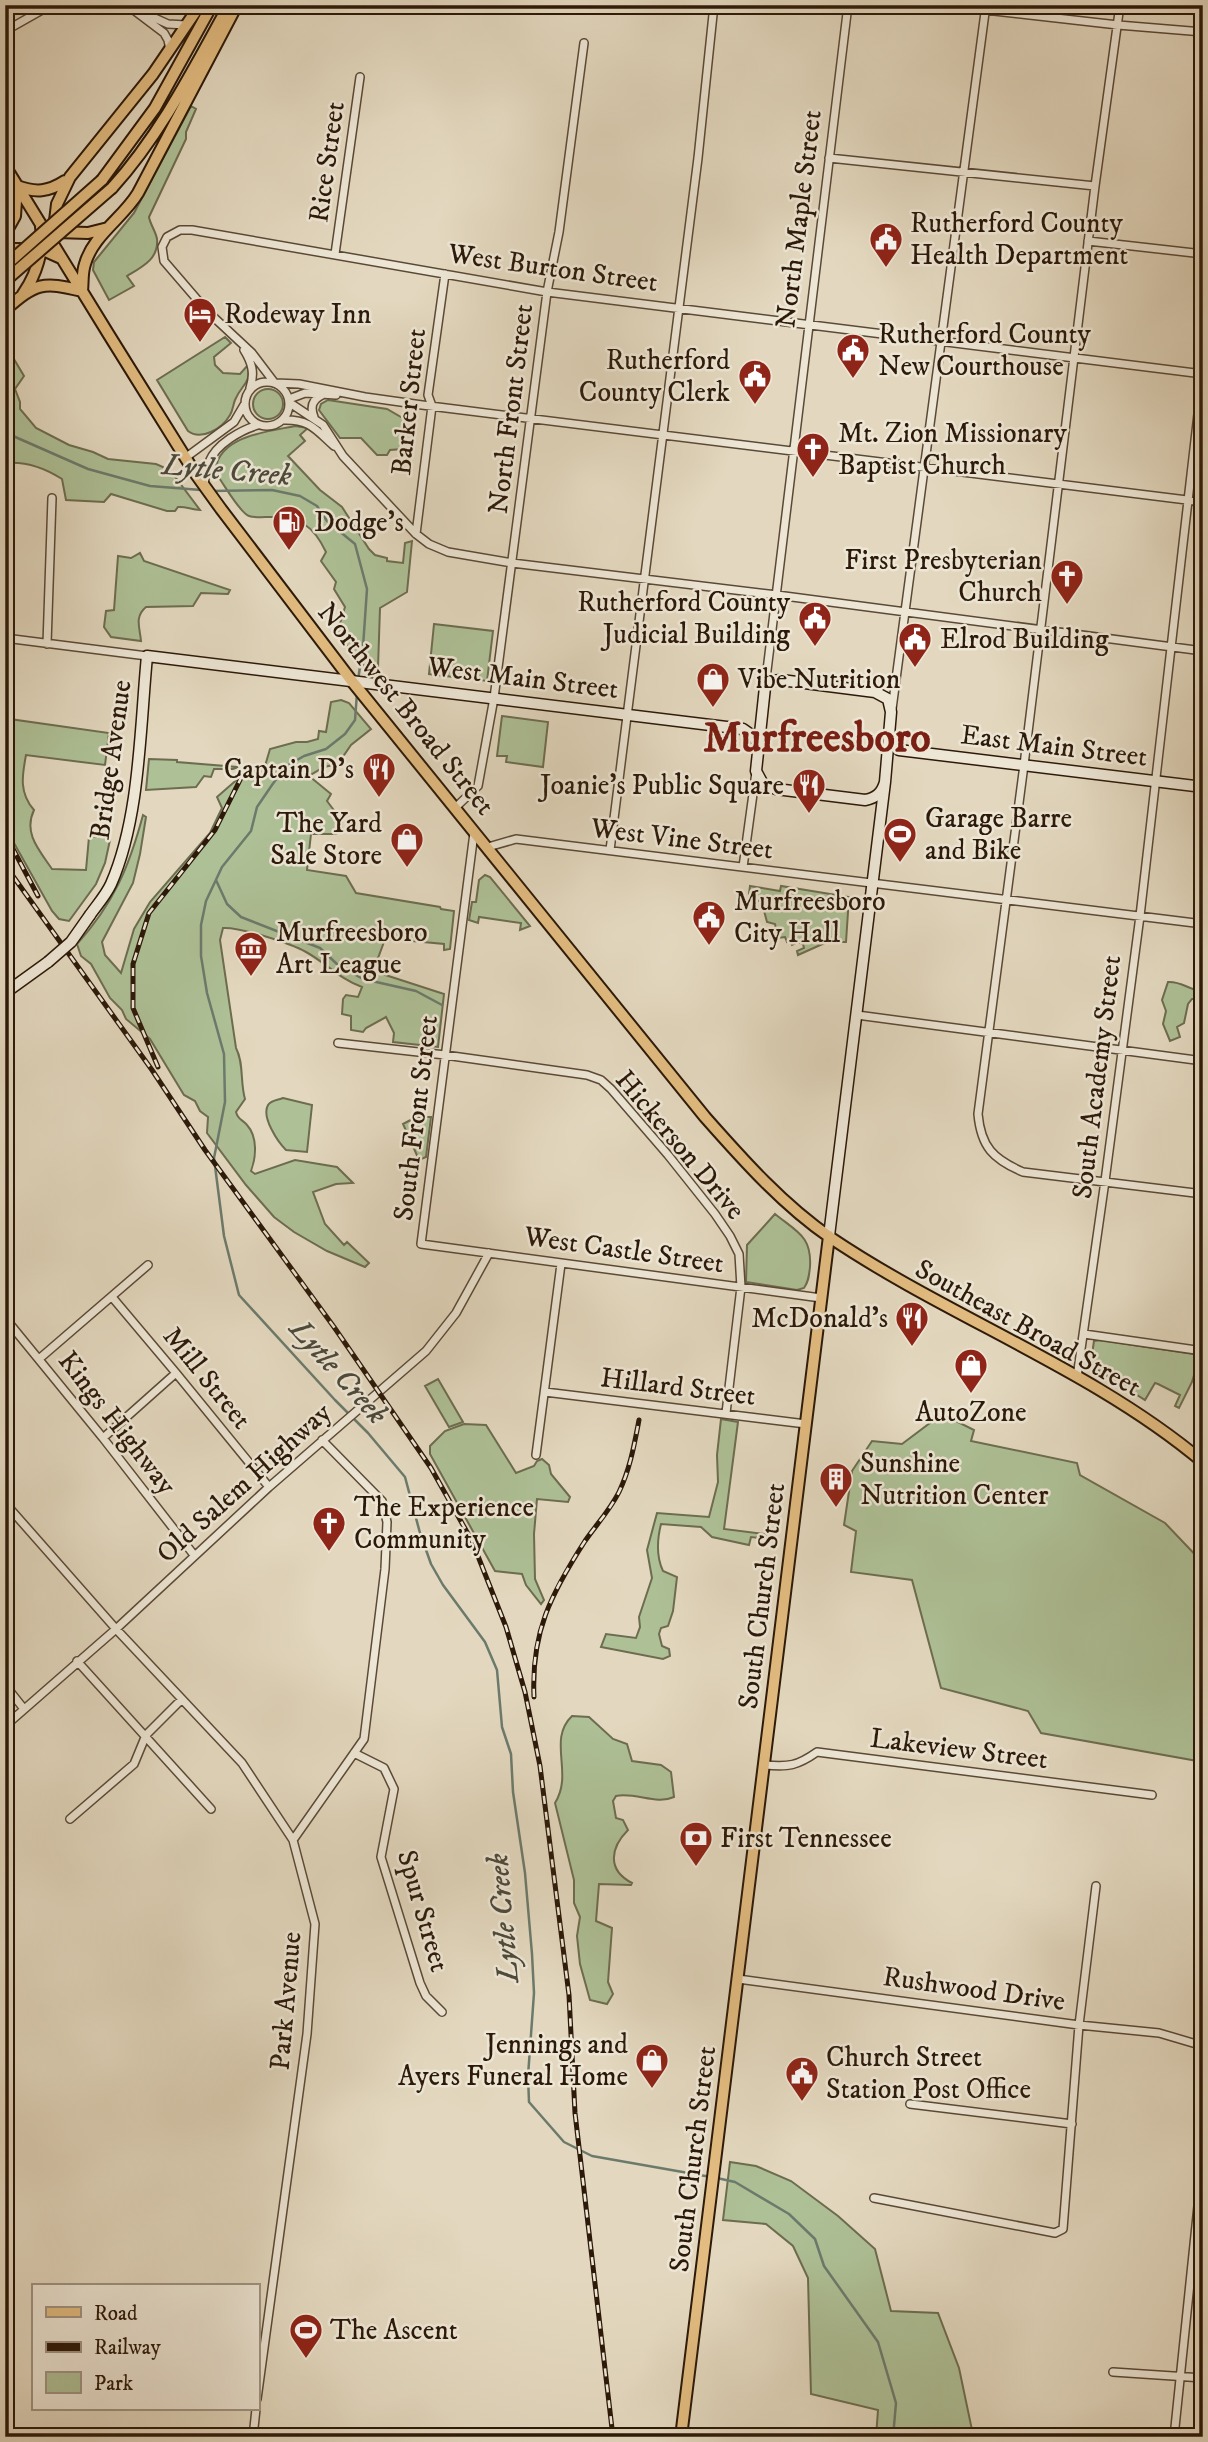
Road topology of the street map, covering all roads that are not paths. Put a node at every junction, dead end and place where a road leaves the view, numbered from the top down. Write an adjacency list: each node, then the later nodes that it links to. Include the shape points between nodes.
1 (51, 5): 14 (street)
2 (200, 5): 12 (main road)
3 (212, 5): 35 (main road, bridge, via 156,108 102,180)
4 (229, 5): 37 (main road, bridge, via 171,109 134,163 112,188)
5 (237, 5): 26 (main road, via 138,194)
6 (714, 5): 41 (street)
7 (848, 5): 19 (street, North Maple Street)
8 (941, 5): 11 (street)
9 (1120, 5): 13 (street)
10 (130, 7): 12 (street, via 168,24); 17 (street, via 164,33)
11 (986, 8): 13 (street); 21 (street)
12 (187, 25): 17 (main road)
13 (1118, 25): 15 (street); 24 (street)
14 (5, 31)
15 (1203, 32)
16 (583, 43): 39 (street, North Front Street)
17 (170, 50): 22 (main road)
18 (360, 76): 32 (street, Rice Street)
19 (829, 158): 21 (street); 43 (street, North Maple Street)
20 (5, 166): 23 (main road, Northwest Broad Street)
21 (962, 172): 24 (street); 44 (street)
22 (71, 177): 23 (main road, via 46,190); 27 (main road, via 57,204)
23 (17, 186): 25 (main road, Northwest Broad Street); 28 (main road, via 15,216)
24 (1095, 186): 29 (street)
25 (41, 223): 27 (main road); 31 (main road); 34 (main road, Northwest Broad Street)
26 (108, 228): 27 (main road, via 72,234); 38 (main road, via 85,262)
27 (54, 231): 34 (main road)
28 (5, 234)
29 (1088, 241): 33 (street); 46 (street)
30 (5, 248): 31 (main road)
31 (41, 249): 34 (main road); 40 (main road)
32 (335, 254): 36 (street, West Burton Street); 45 (street, West Burton Street, via 191,230 175,231 164,241 167,265)
33 (1203, 254)
34 (61, 258): 38 (main road, Northwest Broad Street)
35 (5, 265)
36 (444, 274): 39 (street, West Burton Street); 54 (street, Barker Street, via 428,395)
37 (5, 281)
38 (82, 291): 40 (main road, via 46,284); 62 (main road, Northwest Broad Street)
39 (547, 292): 41 (street, West Burton Street); 56 (street, North Front Street)
40 (21, 296): 42 (main road)
41 (678, 307): 43 (street, West Burton Street); 59 (street)
42 (5, 310)
43 (809, 323): 44 (street, West Burton Street); 61 (street, North Maple Street)
44 (941, 340): 46 (street, West Burton Street); 63 (street)
45 (240, 343): 48 (street); 49 (street, via 252,366)
46 (1074, 358): 47 (street, West Burton Street); 64 (street)
47 (1203, 373): 67 (street, South Academy Street)
48 (275, 383): 49 (street, via 258,384); 51 (street); 53 (street)
49 (250, 390): 52 (street)
50 (322, 394): 51 (street); 53 (street, via 305,393); 55 (street, via 312,405)
51 (365, 397): 54 (street)
52 (245, 401): 58 (street, via 249,417); 62 (street, via 234,422)
53 (290, 401): 55 (street); 57 (street)
54 (432, 406): 56 (street); 69 (street, Barker Street)
55 (314, 417): 60 (street)
56 (531, 418): 59 (street); 70 (street, North Front Street)
57 (283, 421): 58 (street); 60 (street, via 306,423)
58 (258, 425): 65 (street, via 217,451 208,464)
59 (661, 435): 61 (street); 71 (street)
60 (338, 448): 69 (street)
61 (793, 452): 63 (street); 72 (street, North Maple Street)
62 (185, 458): 65 (main road, Northwest Broad Street)
63 (925, 467): 64 (street); 73 (street)
64 (1058, 485): 67 (street); 74 (street)
65 (204, 486): 80 (main road, Northwest Broad Street)
66 (52, 498): 76 (street)
67 (1188, 500): 68 (street); 77 (street, South Academy Street)
68 (1203, 502)
69 (416, 534): 70 (street, via 447,552)
70 (512, 564): 71 (street); 82 (street, North Front Street)
71 (644, 579): 72 (street); 84 (street)
72 (777, 595): 73 (street); 81 (street, North Maple Street)
73 (905, 613): 74 (street); 83 (street)
74 (1040, 632): 77 (street); 91 (street)
75 (5, 638): 76 (street, West Main Street)
76 (47, 644): 79 (street, West Main Street)
77 (1171, 648): 78 (street); 93 (street, South Academy Street)
78 (1203, 652)
79 (148, 656): 80 (street, West Main Street); 105 (street, Bridge Avenue, bridge, via 132,817 110,887 71,942)
80 (351, 680): 82 (street, West Main Street); 96 (main road, Northwest Broad Street)
81 (765, 687): 83 (street, via 780,680 876,692 888,699); 85 (street, North Maple Street)
82 (494, 698): 84 (street, West Main Street); 96 (street, via 478,786)
83 (891, 712): 87 (street)
84 (627, 714): 86 (street, West Main Street); 99 (street)
85 (762, 717): 86 (street); 88 (street, North Maple Street)
86 (743, 729): 88 (street)
87 (889, 737): 89 (street); 90 (street)
88 (759, 745): 92 (street)
89 (899, 750): 90 (street); 91 (street, East Main Street)
90 (887, 761): 94 (street, South Church Street)
91 (1024, 765): 93 (street, East Main Street); 102 (street)
92 (756, 771): 94 (street, via 763,784 776,789 865,800 876,796); 100 (street)
93 (1155, 781): 95 (street, East Main Street); 103 (street, South Academy Street)
94 (885, 782): 101 (street, South Church Street)
95 (1203, 787)
96 (456, 807): 97 (main road, Northwest Broad Street)
97 (475, 831): 98 (main road, Northwest Broad Street); 110 (street, South Front Street)
98 (488, 847): 99 (street, West Vine Street, via 516,839); 114 (main road, Northwest Broad Street, via 723,1138)
99 (610, 850): 100 (street, West Vine Street)
100 (743, 867): 101 (street, West Vine Street)
101 (872, 883): 102 (street, West Vine Street); 106 (street, South Church Street)
102 (1005, 900): 103 (street, West Vine Street); 107 (street)
103 (1139, 916): 104 (street, West Vine Street); 109 (street, South Academy Street)
104 (1203, 925)
105 (5, 993)
106 (858, 1015): 107 (street); 114 (street, South Church Street)
107 (988, 1031): 109 (street); 112 (street, via 978,1114 986,1146 1006,1165 1023,1172)
108 (338, 1044): 110 (street, Hickerson Drive)
109 (1123, 1049): 111 (street); 112 (street, South Academy Street)
110 (445, 1055): 115 (street, South Front Street); 119 (street, Hickerson Drive, via 601,1080 668,1155 730,1236 739,1254)
111 (1203, 1061)
112 (1105, 1181): 113 (street); 123 (street, South Academy Street)
113 (1203, 1194)
114 (829, 1236): 121 (main road, South Church Street); 127 (main road, Southeast Broad Street, via 895,1279)
115 (421, 1244): 116 (street, West Castle Street)
116 (489, 1253): 117 (street, West Castle Street); 132 (street, Old Salem Highway, via 456,1313 426,1351)
117 (561, 1264): 119 (street, West Castle Street); 128 (street)
118 (148, 1265): 120 (street)
119 (741, 1287): 121 (street, West Castle Street); 129 (street, Hickerson Drive)
120 (112, 1297): 125 (street); 126 (street, Mill Street)
121 (821, 1298): 130 (main road, South Church Street)
122 (5, 1318): 125 (street, Kings Highway)
123 (1084, 1334): 124 (street); 127 (street, South Academy Street)
124 (1203, 1351)
125 (39, 1359): 131 (street, Kings Highway)
126 (176, 1373): 131 (street); 135 (street, Mill Street)
127 (1077, 1377): 134 (main road, Southeast Broad Street, via 1168,1434)
128 (545, 1392): 129 (street, Hillard Street); 133 (street)
129 (726, 1413): 130 (street, Hillard Street)
130 (806, 1424): 146 (main road, South Church Street)
131 (103, 1438): 137 (street, Kings Highway)
132 (323, 1440): 135 (street, Old Salem Highway); 145 (street, via 382,1501 387,1522 364,1739)
133 (536, 1455)
134 (1203, 1462)
135 (269, 1487): 137 (street, Old Salem Highway)
136 (5, 1503): 138 (street, Park Avenue)
137 (194, 1555): 138 (street, Old Salem Highway)
138 (116, 1629): 139 (street, Old Salem Highway); 141 (street, Park Avenue)
139 (77, 1661): 142 (street, Old Salem Highway); 144 (street)
140 (5, 1685): 142 (street)
141 (182, 1699): 144 (street); 150 (street, Park Avenue, via 242,1763)
142 (24, 1709): 143 (street, Old Salem Highway)
143 (5, 1726)
144 (146, 1735): 148 (street); 149 (street, via 134,1764)
145 (354, 1754): 150 (street); 153 (street, Spur Street, via 384,1768 394,1789 381,1857 420,1983)
146 (765, 1765): 147 (street, Lakeview Street, via 788,1767 817,1752); 152 (main road, South Church Street)
147 (1152, 1796)
148 (211, 1810)
149 (70, 1819)
150 (293, 1840): 164 (street, Park Avenue, via 315,1924 307,2034)
151 (1096, 1886): 154 (street)
152 (738, 1979): 154 (street, Rushwood Drive); 167 (main road, South Church Street)
153 (442, 2012)
154 (1079, 2025): 155 (street, Rushwood Drive, via 1159,2033); 157 (street)
155 (1203, 2046)
156 (910, 2104): 157 (street)
157 (1072, 2124): 159 (street, via 1063,2229 1055,2233)
158 (1203, 2158): 160 (street)
159 (874, 2198)
160 (1200, 2213): 162 (street)
161 (1113, 2372): 162 (street)
162 (1179, 2376): 163 (street); 168 (street)
163 (1203, 2378)
164 (259, 2384)
165 (256, 2410): 166 (street)
166 (253, 2437)
167 (681, 2437)
168 (1174, 2437)

